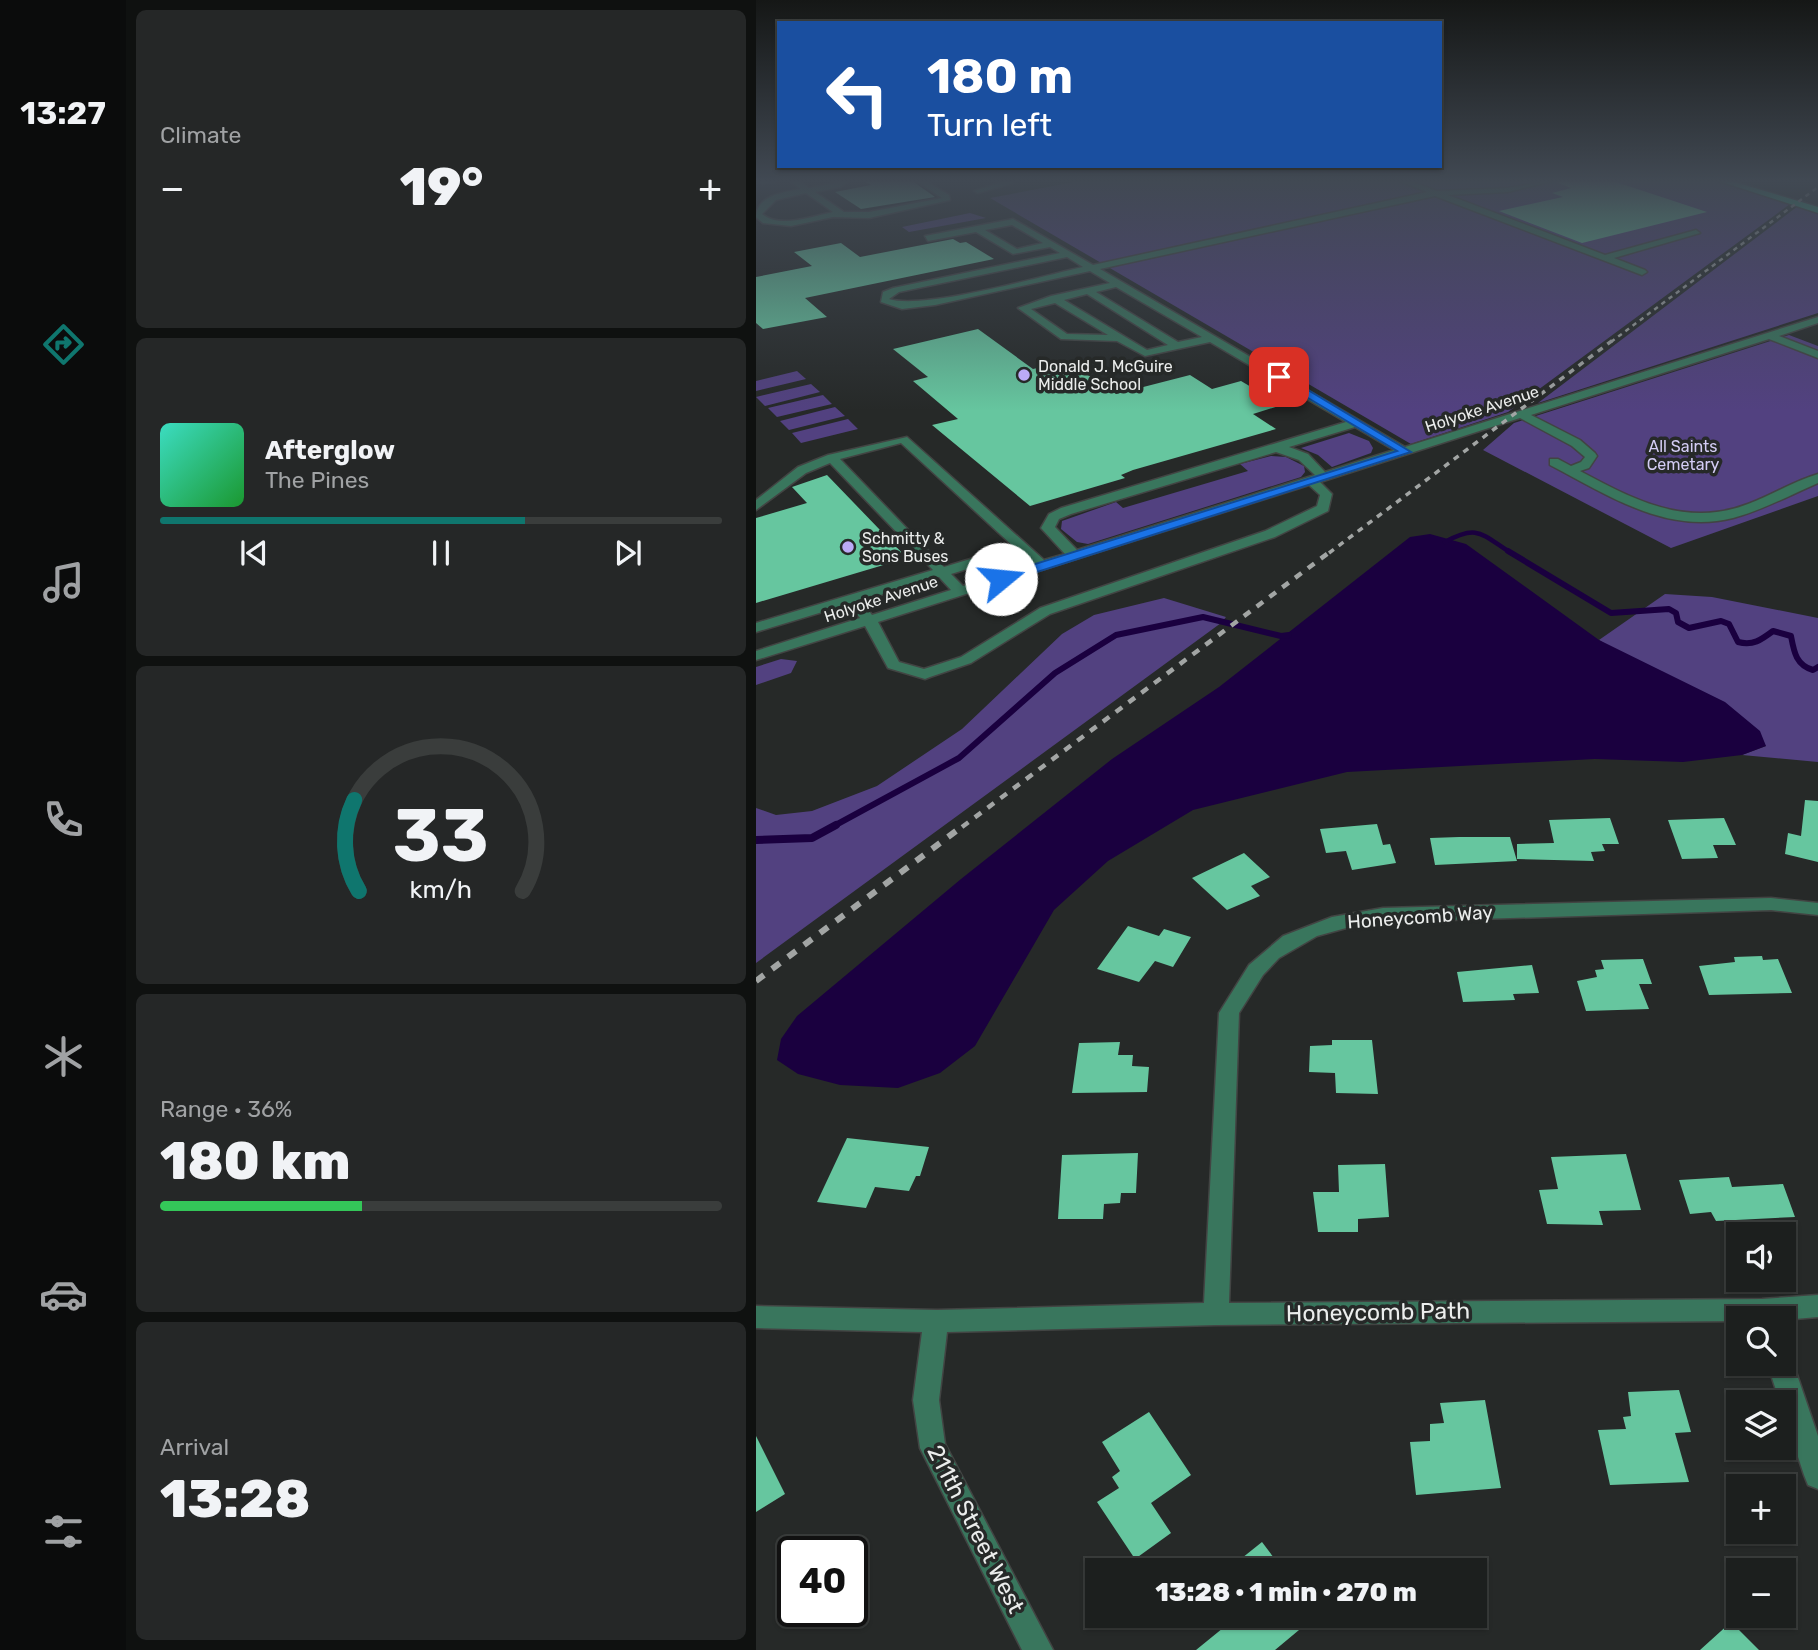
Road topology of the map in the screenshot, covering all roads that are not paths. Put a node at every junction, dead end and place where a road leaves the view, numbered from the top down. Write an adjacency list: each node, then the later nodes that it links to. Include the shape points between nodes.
1 (1055, 257): 6 (street, via 896,290 884,300 915,306)
2 (1074, 257): 6 (street)
3 (1144, 257): 6 (street)
4 (1608, 257): 5 (street)
5 (1604, 258): 7 (street)
6 (1094, 268): 8 (street)
7 (1642, 272)
8 (1119, 283): 9 (street); 15 (street)
9 (1087, 290): 10 (street); 17 (street)
10 (1054, 298): 14 (street); 14 (street, via 1023,308 1065,337)
11 (1818, 320): 12 (street, Holyoke Avenue)
12 (1786, 330): 13 (street, Holyoke Avenue); 16 (street)
13 (1768, 335): 18 (street); 19 (street, Holyoke Avenue)
14 (1116, 338): 17 (street, via 1145,353)
15 (1213, 338): 17 (street); 20 (street)
16 (1818, 342)
17 (1177, 346)
18 (1818, 355)
19 (1523, 415): 22 (street, Holyoke Avenue); 25 (street, via 1591,456 1585,465)
20 (1357, 423): 21 (street); 22 (street)
21 (1276, 448): 27 (street, via 1314,464); 30 (street, via 1054,517 1048,528)
22 (1405, 452): 27 (street, Holyoke Avenue)
23 (832, 458): 28 (street, via 802,470); 29 (street, via 903,439); 32 (street)
24 (1554, 462): 25 (street)
25 (1571, 470): 26 (street, via 1668,516 1700,520 1730,515)
26 (1818, 478)
27 (1317, 480): 30 (street, Holyoke Avenue); 36 (street, via 1326,494 1322,509 1270,534 1045,611 966,660 925,674 893,665)
28 (756, 506)
29 (1021, 548): 31 (street); 32 (street)
30 (1075, 556): 31 (street, Holyoke Avenue)
31 (1042, 566): 33 (street, Holyoke Avenue)
32 (942, 572): 33 (street); 34 (street)
33 (961, 592): 36 (street, Holyoke Avenue)
34 (852, 599): 35 (street); 36 (street)
35 (786, 619): 37 (street); 38 (street)
36 (870, 621): 38 (street, Holyoke Avenue)
37 (756, 628)
38 (804, 641): 39 (street, Holyoke Avenue)
39 (756, 656)
40 (1818, 909): 43 (street, Honeycomb Way, via 1771,904 1352,918 1297,936 1264,959 1240,988 1229,1013)
41 (1818, 1306): 42 (street, Honeycomb Path)
42 (1796, 1309)
43 (1216, 1314): 44 (street, Honeycomb Path); 46 (street, Honeycomb Path)
44 (1726, 1314)
45 (756, 1317): 46 (street, Honeycomb Path)
46 (937, 1321): 49 (street, 211th Street West, via 925,1387 925,1419 933,1448)
47 (1784, 1376): 48 (street)
48 (1818, 1475)
49 (1038, 1650)

